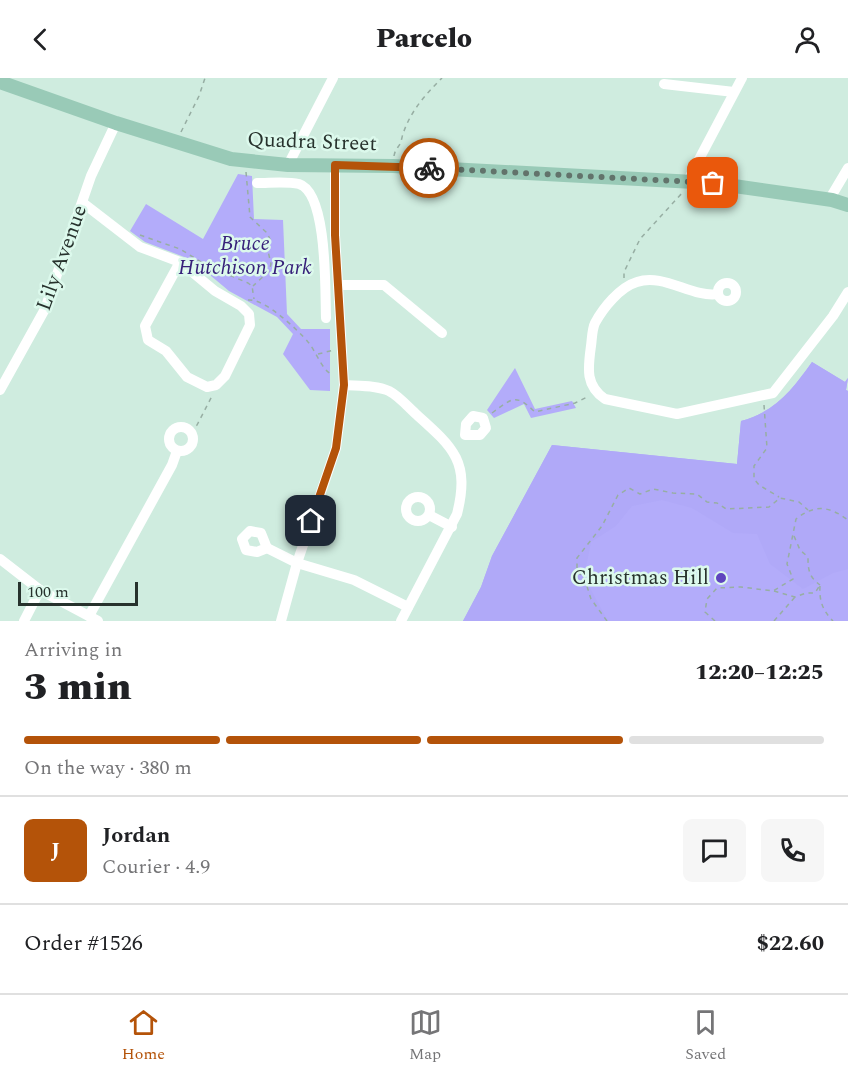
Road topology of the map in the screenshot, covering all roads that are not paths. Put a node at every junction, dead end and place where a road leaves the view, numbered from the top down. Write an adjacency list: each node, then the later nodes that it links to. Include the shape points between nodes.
1 (333, 78): 7 (street)
2 (742, 78): 5 (street)
3 (0, 82): 6 (main road, Quadra Street)
4 (664, 84): 5 (street)
5 (734, 92): 10 (street)
6 (116, 123): 7 (main road, Quadra Street, via 231,159); 13 (street, Lily Avenue)
7 (288, 165): 8 (main road, Quadra Street)
8 (335, 165): 10 (main road, Quadra Street); 16 (street)
9 (848, 168): 12 (street)
10 (686, 182): 12 (main road, Quadra Street)
11 (257, 183): 15 (street, via 300,184 308,190 316,204)
12 (830, 200): 14 (main road, Quadra Street)
13 (83, 203): 17 (street, via 140,247); 23 (street, Lily Avenue, via 45,309)
14 (848, 205)
15 (322, 234): 16 (street); 21 (street)
16 (335, 235): 18 (street)
17 (180, 262): 17 (street, via 145,326 148,340 166,351 187,377 216,385 225,376 250,325 249,314)
18 (338, 285): 22 (street, via 384,285); 24 (street)
19 (848, 292): 20 (street, via 773,393 677,414 605,399 596,392 589,379 588,365 594,325 624,288 647,280)
20 (718, 294)
21 (326, 318)
22 (442, 333)
23 (3, 378): 25 (street, Lily Avenue)
24 (343, 380): 27 (street, via 390,391); 33 (street, via 336,448)
25 (0, 390)
26 (483, 418): 27 (street, via 469,419 465,435)
27 (449, 444): 30 (street, via 462,481 462,498)
28 (177, 451): 28 (street, via 169,443 171,432 181,427 190,432 193,442 182,452); 36 (street)
29 (429, 515): 30 (street)
30 (452, 527): 35 (street)
31 (267, 548): 33 (street)
32 (0, 559): 34 (street)
33 (297, 562): 35 (street, via 354,580); 38 (street)
34 (40, 590): 36 (street); 37 (street)
35 (408, 607): 39 (street)
36 (94, 619)
37 (24, 621)
38 (280, 621)
39 (400, 621)

